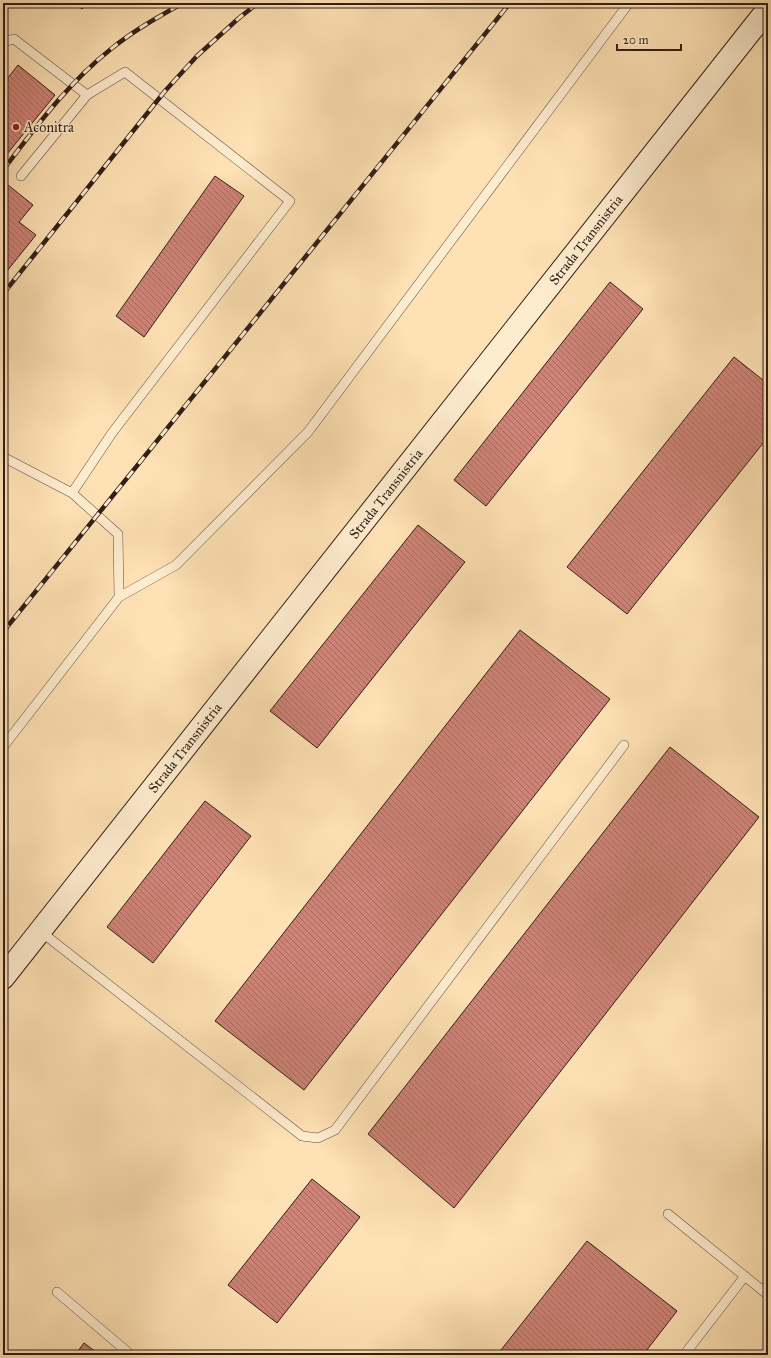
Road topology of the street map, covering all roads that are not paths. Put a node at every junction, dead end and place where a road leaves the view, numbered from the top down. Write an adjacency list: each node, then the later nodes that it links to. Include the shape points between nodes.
1 (629, 3): 8 (lane, via 308,432 176,565)
2 (768, 9): 11 (street, Strada Transnistria)
3 (3, 42): 4 (lane, via 14,39)
4 (87, 95): 5 (lane); 7 (lane, via 125,72 290,201 117,427)
5 (21, 176)
6 (3, 457): 7 (lane)
7 (72, 493): 8 (lane, via 118,534)
8 (119, 596): 10 (lane)
9 (624, 745): 11 (lane, via 335,1130 318,1138 302,1136)
10 (3, 747)
11 (40, 931): 12 (street, Strada Transnistria)
12 (3, 978)
13 (668, 1214): 14 (lane)
14 (745, 1276): 16 (lane); 18 (lane)
15 (57, 1292): 17 (lane)
16 (768, 1295)
17 (131, 1355)
18 (684, 1355)

